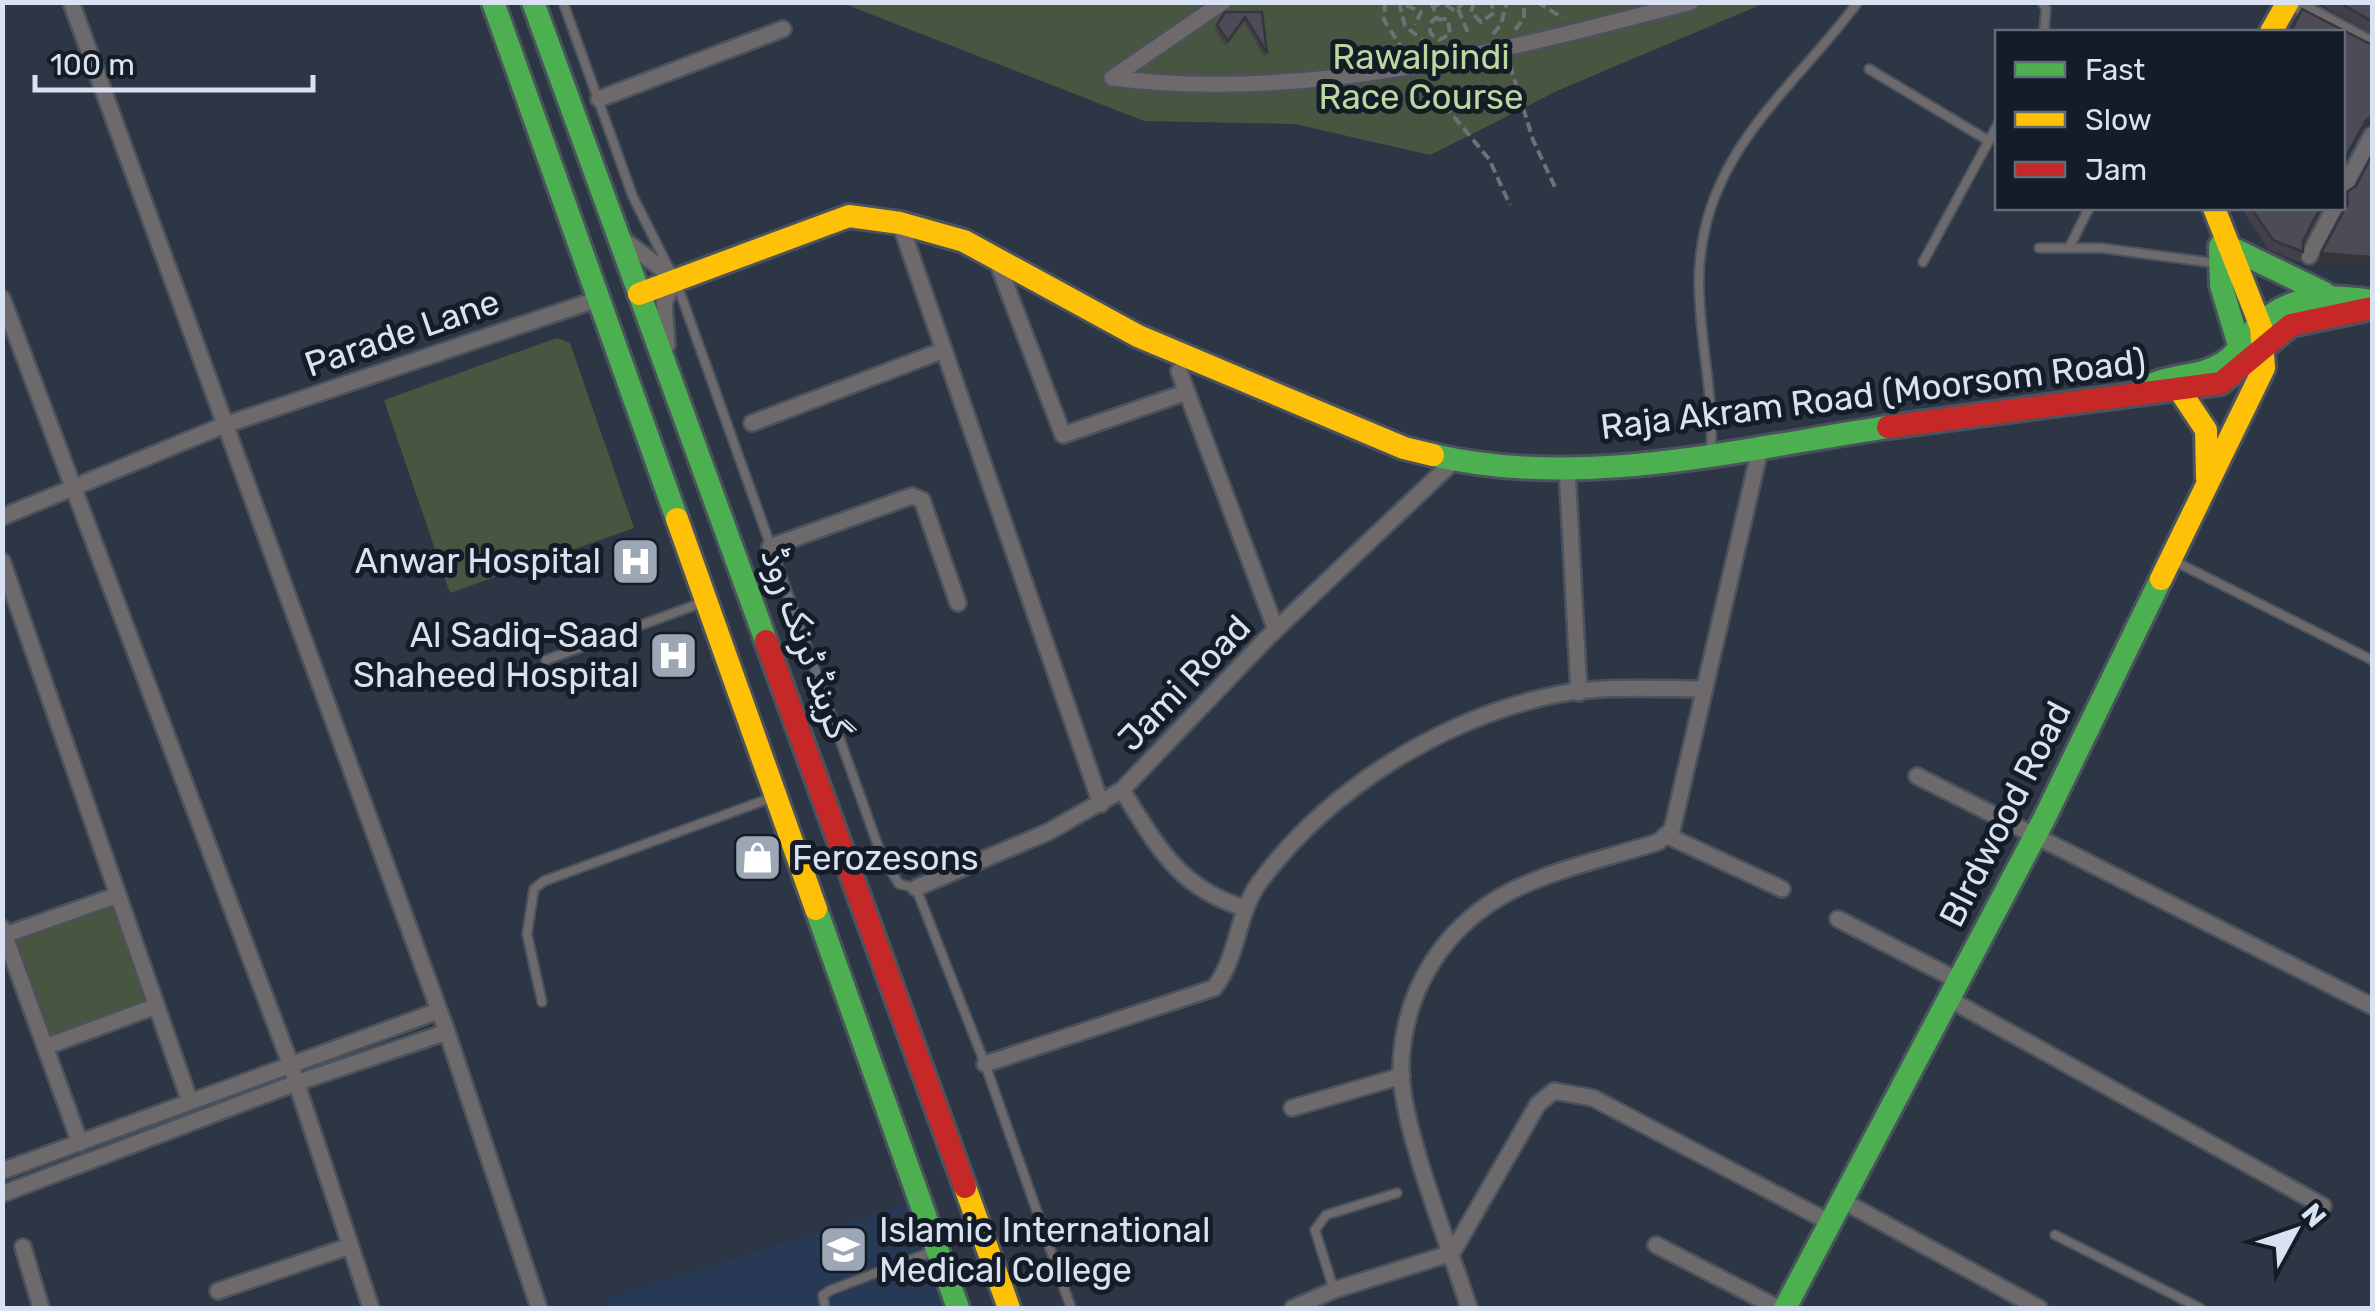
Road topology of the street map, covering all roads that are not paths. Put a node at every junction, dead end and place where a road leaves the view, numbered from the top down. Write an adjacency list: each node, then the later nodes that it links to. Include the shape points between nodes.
1 (72, 2): 48 (street)
2 (493, 2): 37 (main road)
3 (534, 2): 26 (main road, گرینڈ ٹرنک روڈ)
4 (563, 2): 17 (lane)
5 (1223, 2): 6 (street, via 1112,78 1178,86 1413,68)
6 (1691, 2)
7 (1858, 2): 50 (lane, via 1744,136 1709,209 1698,277 1713,409)
8 (2042, 2): 11 (lane)
9 (2290, 2): 12 (main road); 13 (street)
10 (783, 29): 17 (street)
11 (2044, 30)
12 (2272, 30)
13 (2343, 30)
14 (2345, 31): 15 (street)
15 (2372, 45)
16 (1869, 69): 20 (lane)
17 (599, 99): 33 (lane, via 633,197)
18 (1995, 130): 20 (lane)
19 (2372, 135): 21 (street)
20 (1989, 141): 32 (lane)
21 (2345, 184)
22 (2088, 210): 28 (lane)
23 (2214, 210): 29 (main road)
24 (2333, 210): 30 (street)
25 (900, 223): 31 (main road, Raja Akram Road (Moorsom Road), via 964,241); 33 (main road, Raja Akram Road (Moorsom Road), via 849,216); 40 (street)
26 (617, 234): 33 (street); 34 (main road, گرینڈ ٹرنک روڈ)
27 (2039, 248): 28 (lane)
28 (2070, 248): 29 (lane)
29 (2220, 252): 35 (main road); 39 (main road, via 2243,282); 41 (main road, via 2221,285)
30 (2309, 256)
31 (996, 258): 46 (street, via 1062,435); 51 (main road, Raja Akram Road (Moorsom Road), via 1138,336 1404,448)
32 (1923, 262)
33 (675, 279): 34 (main road, Raja Akram Road (Moorsom Road)); 42 (street, via 664,303); 56 (lane)
34 (639, 294): 42 (main road, گرینڈ ٹرنک روڈ)
35 (2324, 294): 38 (main road); 39 (main road, via 2299,299)
36 (2, 298): 53 (street)
37 (600, 298): 48 (street, Parade Lane); 59 (main road)
38 (2372, 305): 39 (main road)
39 (2262, 334): 41 (main road); 41 (main road, BIrdwood Road, via 2264,368)
40 (944, 350): 47 (street); 69 (street)
41 (2247, 365): 44 (main road, via 2165,376); 45 (main road, Raja Akram Road (Moorsom Road), via 2221,384); 54 (main road, BIrdwood Road)
42 (668, 368): 111 (main road, گرینڈ ٹرنک روڈ)
43 (1180, 372): 46 (street)
44 (2142, 390): 45 (main road, Raja Akram Road (Moorsom Road)); 49 (main road, Raja Akram Road (Moorsom Road))
45 (2180, 391): 54 (main road, via 2203,416)
46 (1187, 392): 61 (street)
47 (752, 423)
48 (222, 426): 53 (street, Parade Lane); 82 (street)
49 (1760, 449): 50 (main road, Raja Akram Road (Moorsom Road)); 64 (street)
50 (1710, 454): 52 (main road, Raja Akram Road (Moorsom Road))
51 (1455, 460): 52 (main road, Raja Akram Road (Moorsom Road)); 61 (street, Jami Road)
52 (1567, 467): 65 (street)
53 (74, 487): 55 (street, Parade Lane); 85 (street)
54 (2207, 489): 57 (main road, BIrdwood Road)
55 (2, 517)
56 (770, 547): 60 (street, via 912,496 922,500); 72 (lane, via 882,857 899,884)
57 (2172, 560): 63 (lane); 71 (main road, BIrdwood Road)
58 (3, 566): 74 (street)
59 (707, 601): 62 (lane); 68 (main road)
60 (958, 603)
61 (1276, 630): 67 (street, Jami Road)
62 (546, 660)
63 (2372, 660)
64 (1704, 689): 65 (street); 70 (street)
65 (1578, 693): 75 (street, via 1477,718 1392,760 1273,865)
66 (1917, 776): 71 (street)
67 (1122, 790): 69 (street, Jami Road); 75 (street, via 1195,889)
68 (776, 796): 79 (lane, via 534,888 526,934); 102 (main road)
69 (1101, 804): 72 (street, Jami Road)
70 (1666, 835): 73 (street); 87 (street, via 1514,890 1468,918 1429,963 1407,1013)
71 (2035, 837): 78 (main road, BIrdwood Road); 81 (street)
72 (916, 888): 86 (lane)
73 (1782, 889)
74 (118, 895): 77 (street); 80 (street)
75 (1245, 908): 86 (street, via 1236,950 1214,988)
76 (1838, 919): 78 (street)
77 (4, 932): 84 (street)
78 (1954, 990): 95 (main road, BIrdwood Road); 96 (street)
79 (542, 1002)
80 (156, 1006): 84 (street); 89 (street)
81 (2372, 1006)
82 (438, 1011): 83 (street); 85 (street)
83 (446, 1032): 88 (street); 108 (street)
84 (45, 1047): 91 (street)
85 (290, 1064): 88 (street); 89 (street)
86 (984, 1064): 112 (lane)
87 (1402, 1076): 90 (street); 103 (street)
88 (296, 1083): 94 (street); 100 (street)
89 (190, 1102): 91 (street)
90 (1292, 1108)
91 (80, 1143): 92 (street)
92 (2, 1171)
93 (1398, 1193): 104 (lane, via 1318,1222)
94 (2, 1194)
95 (1843, 1201): 97 (main road, BIrdwood Road); 116 (street)
96 (2323, 1206)
97 (1830, 1223): 103 (street, via 1592,1098 1554,1091 1538,1104); 115 (main road, BIrdwood Road)
98 (2055, 1235): 117 (lane)
99 (1656, 1245): 115 (street)
100 (350, 1246): 105 (street); 107 (street)
101 (23, 1247): 106 (street)
102 (937, 1250): 109 (lane, via 832,1290 823,1295); 110 (main road)
103 (1452, 1253): 104 (street); 114 (street)
104 (1334, 1290): 113 (street)
105 (218, 1291)
106 (41, 1308)
107 (372, 1308)
108 (540, 1308)
109 (826, 1308)
110 (958, 1308)
111 (1009, 1308)
112 (1070, 1308)
113 (1293, 1308)
114 (1468, 1308)
115 (1782, 1308)
116 (2039, 1308)
117 (2200, 1308)

